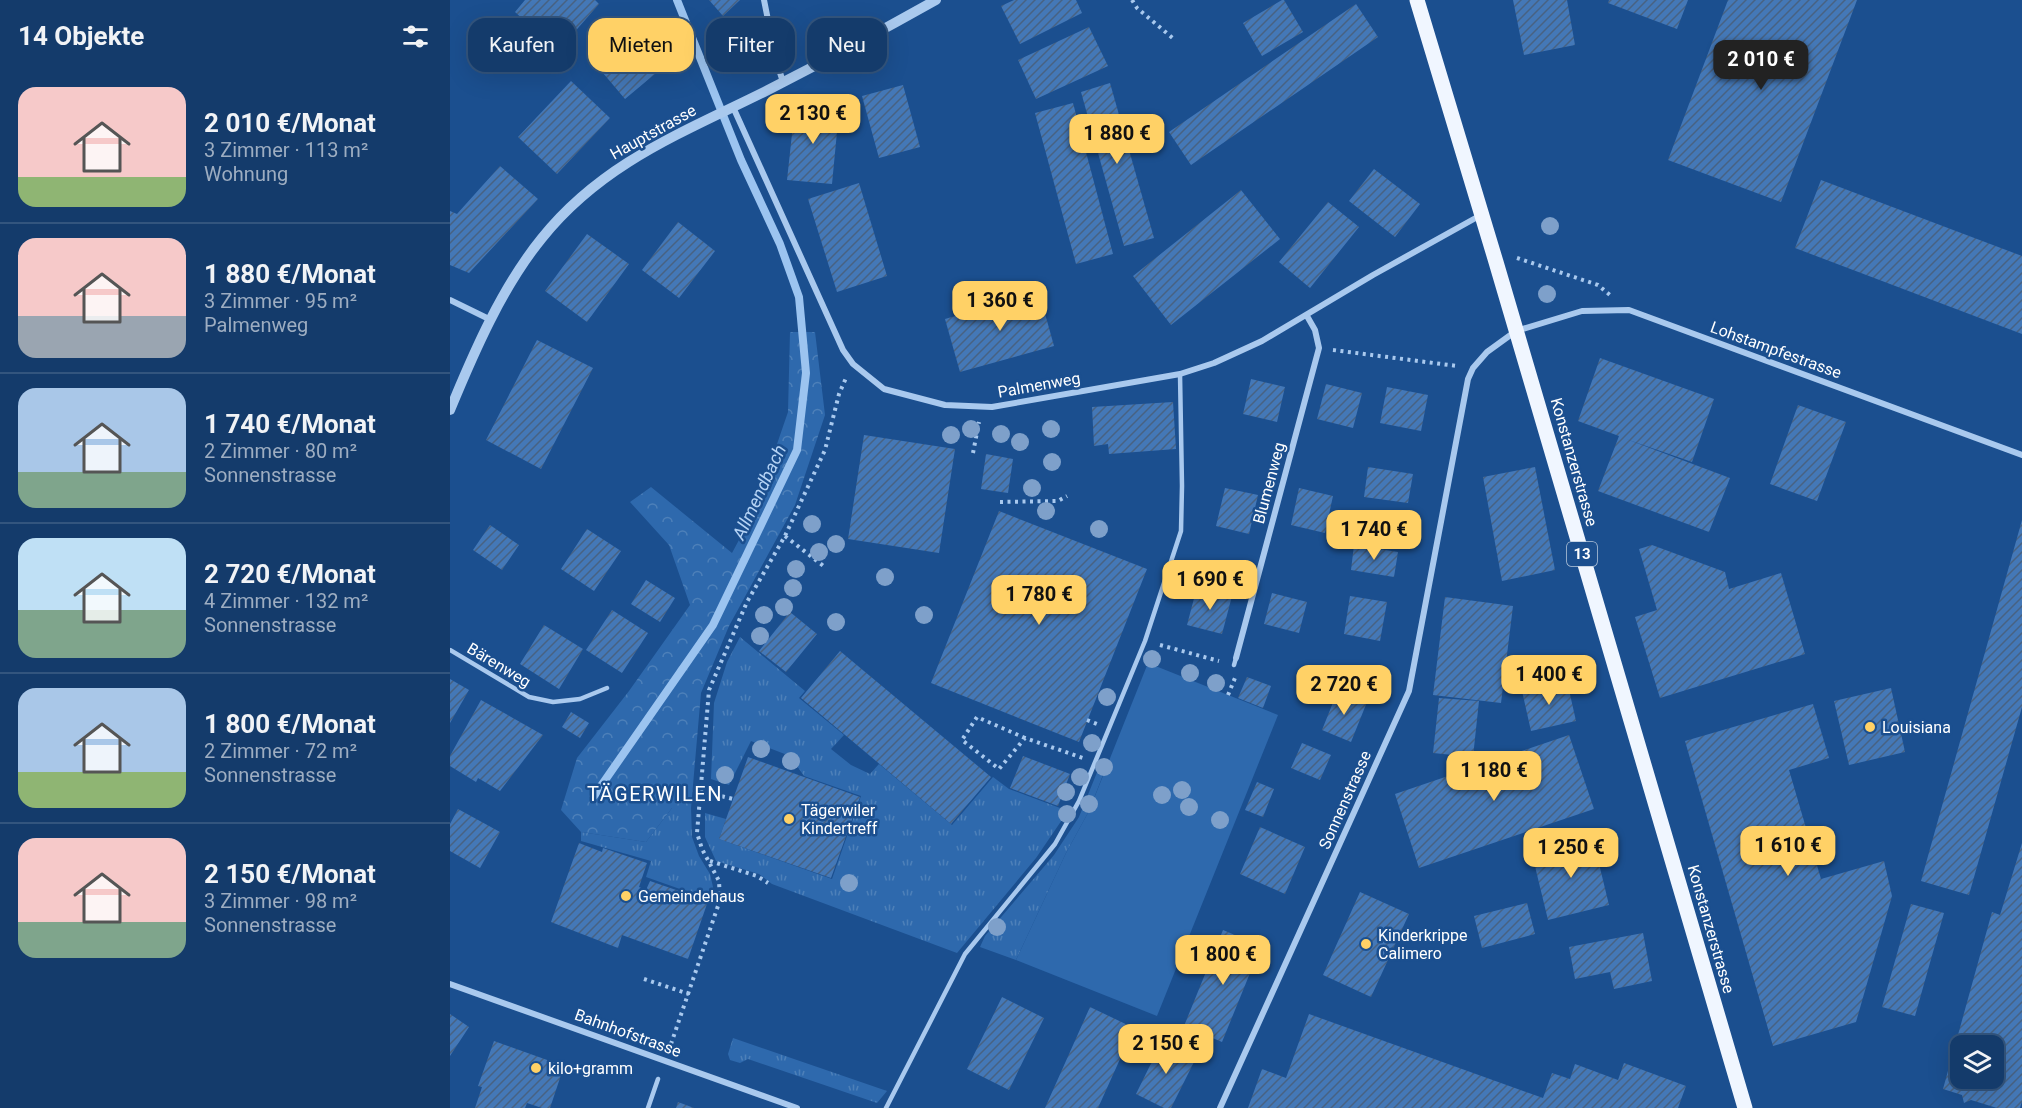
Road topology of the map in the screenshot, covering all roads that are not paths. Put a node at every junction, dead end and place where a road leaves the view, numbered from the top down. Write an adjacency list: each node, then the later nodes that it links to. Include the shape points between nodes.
1 (764, 0): 4 (street)
2 (936, 0): 4 (street, Hauptstrasse)
3 (1417, 0): 6 (main road, Konstanzerstrasse / 13)
4 (783, 82): 5 (street, Hauptstrasse)
5 (733, 107): 9 (street, Hauptstrasse, via 621,165 576,202 542,238); 11 (street, Palmenweg, via 843,350 853,364 884,389 945,405 982,407)
6 (1482, 215): 8 (street, Palmenweg); 10 (main road, Konstanzerstrasse / 13)
7 (450, 300): 9 (street)
8 (1307, 316): 11 (street, Palmenweg, via 1243,350); 15 (street, Blumenweg, via 1315,330 1318,348)
9 (491, 320): 12 (street, Hauptstrasse)
10 (1516, 331): 13 (street, Lohstampfestrasse, via 1582,311 1629,310); 22 (street, Sonnenstrasse, via 1487,352 1468,379 1409,691); 23 (main road, Konstanzerstrasse / 13)
11 (1180, 374): 21 (lane, via 1180,531 1145,641 1079,801 1054,844 965,954)
12 (450, 410)
13 (2022, 455)
14 (450, 650): 16 (lane, Bärenweg, via 529,697 553,702 580,699)
15 (1235, 661)
16 (607, 688)
17 (450, 984): 20 (street, Bahnhofstrasse)
18 (658, 1079): 19 (lane)
19 (648, 1108)
20 (797, 1108)
21 (886, 1108)
22 (1220, 1108)
23 (1745, 1108)

